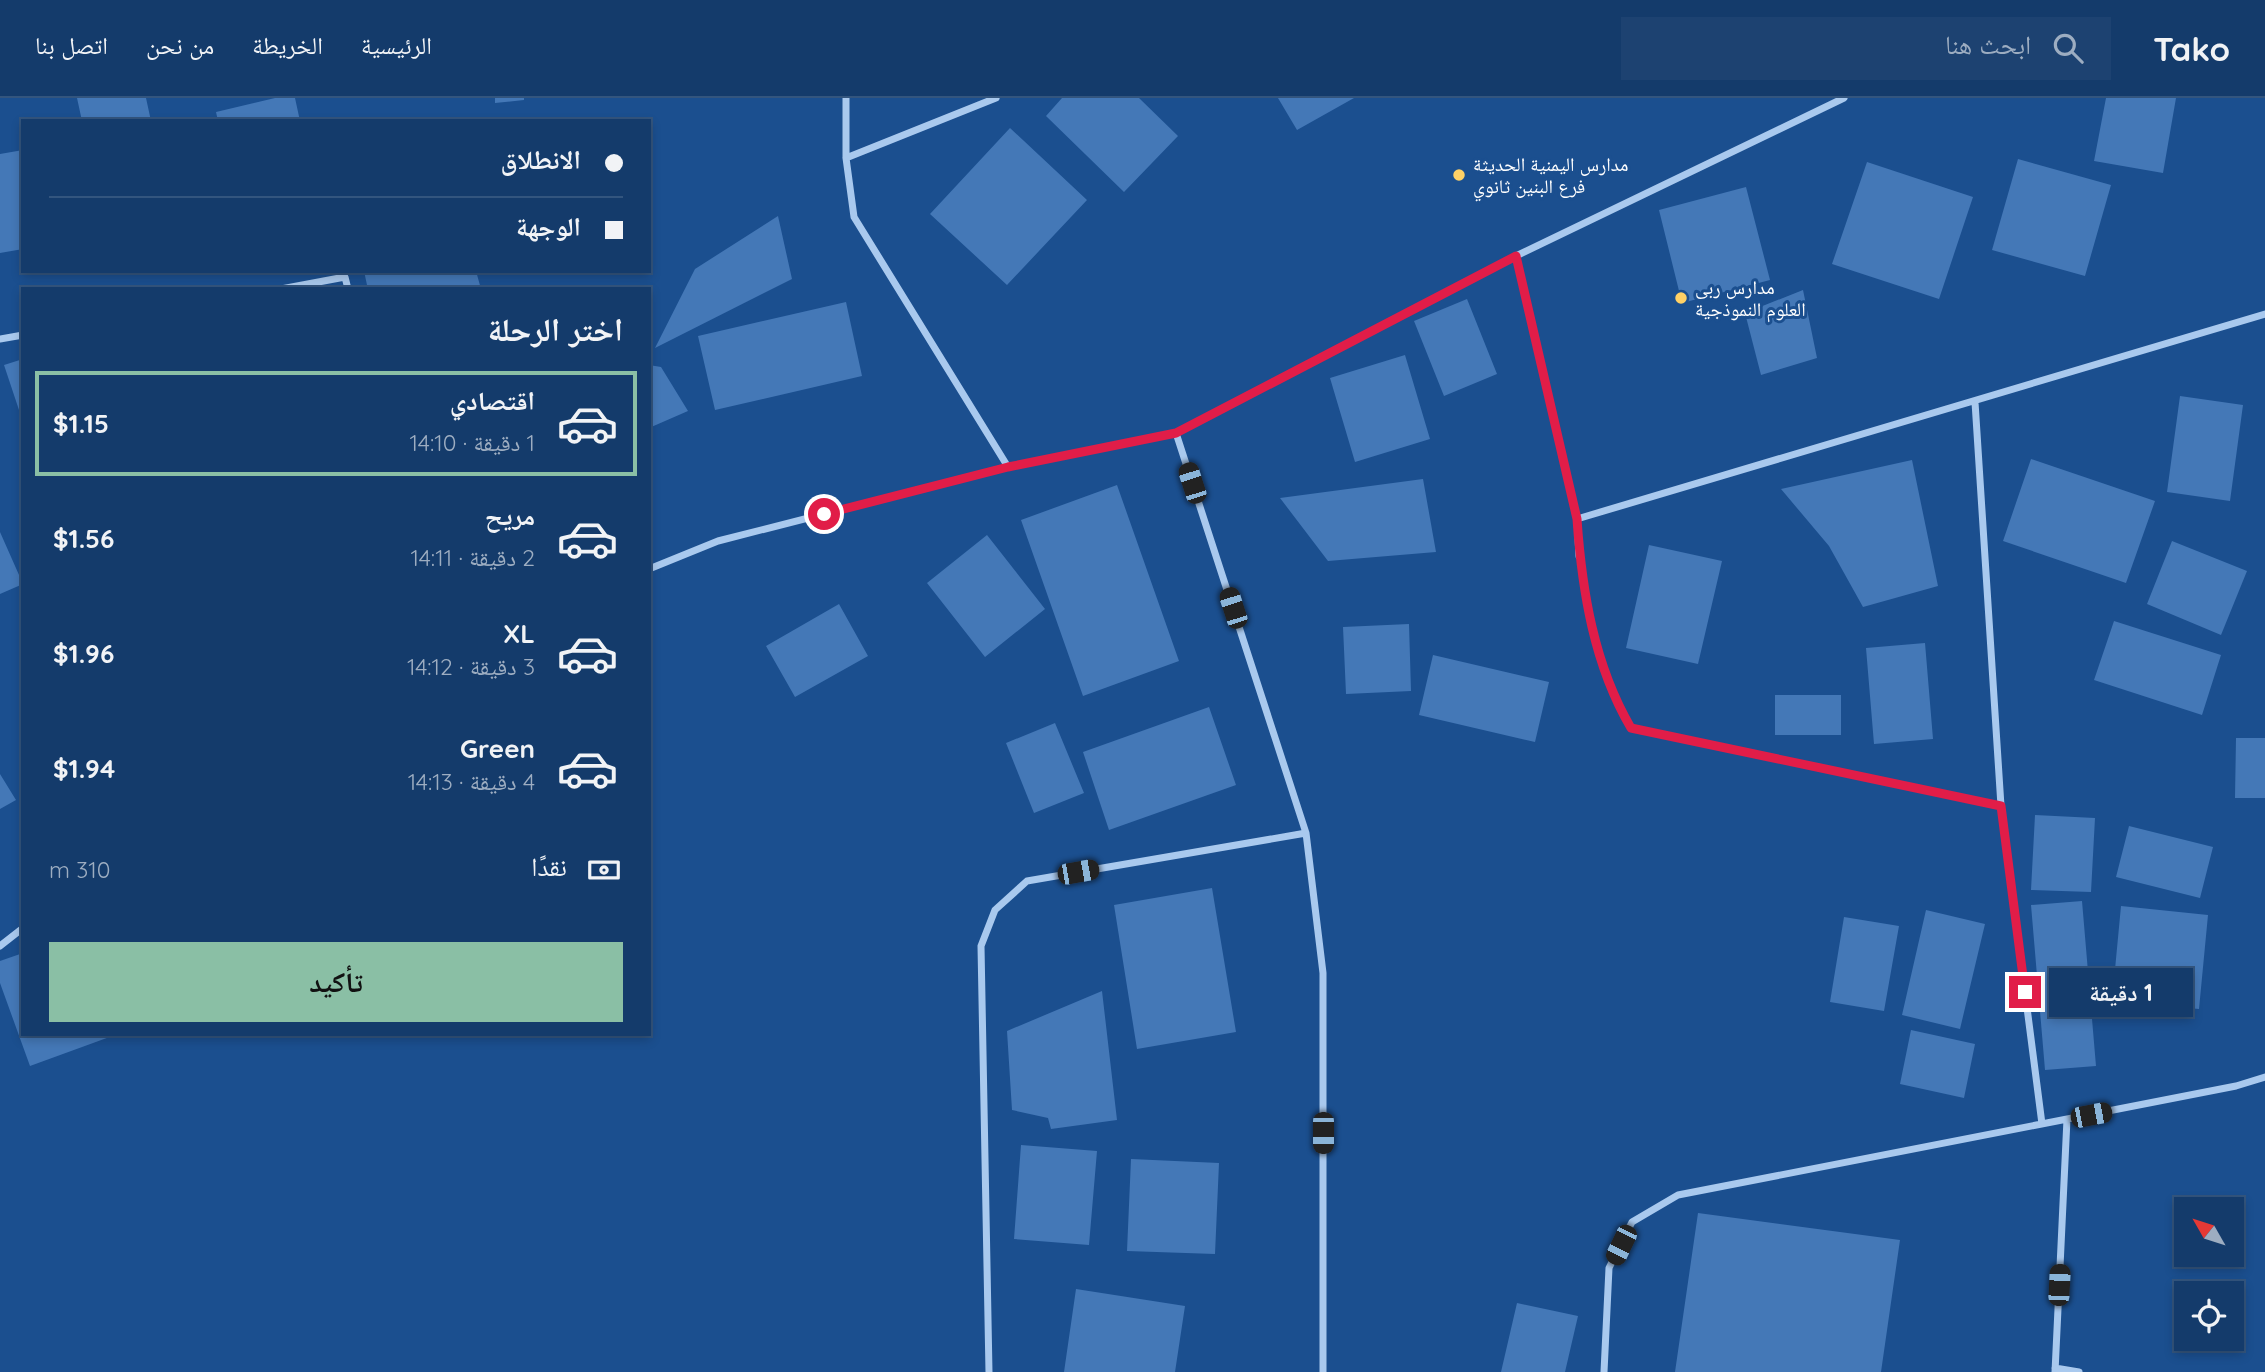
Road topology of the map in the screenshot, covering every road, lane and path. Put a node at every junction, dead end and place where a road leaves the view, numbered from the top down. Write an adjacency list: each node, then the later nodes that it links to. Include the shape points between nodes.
1 (846, 98): 4 (street)
2 (996, 98): 4 (street)
3 (1844, 98): 5 (street)
4 (846, 158): 13 (street, via 854,217)
5 (1516, 256): 12 (street); 14 (street)
6 (292, 287): 7 (street, via 345,277)
7 (348, 287)
8 (2265, 314): 11 (street)
9 (21, 335): 10 (street)
10 (0, 339)
11 (1975, 402): 14 (street); 17 (street)
12 (1176, 433): 13 (street); 18 (street)
13 (1008, 467): 16 (street, via 719,541)
14 (1577, 519): 15 (street)
15 (1579, 556): 17 (lane, via 1593,635 1616,703 1631,728)
16 (651, 568)
17 (2001, 806): 23 (street)
18 (1306, 833): 25 (street, via 1027,881 995,910 981,946); 26 (street, via 1323,973)
19 (21, 930): 20 (street)
20 (0, 946)
21 (2265, 1077): 22 (street)
22 (2067, 1119): 23 (street); 24 (street)
23 (2042, 1124): 27 (street, via 1678,1195 1632,1222 1609,1268)
24 (2055, 1370): 28 (street)
25 (989, 1372)
26 (1323, 1372)
27 (1604, 1372)
28 (2080, 1372)

